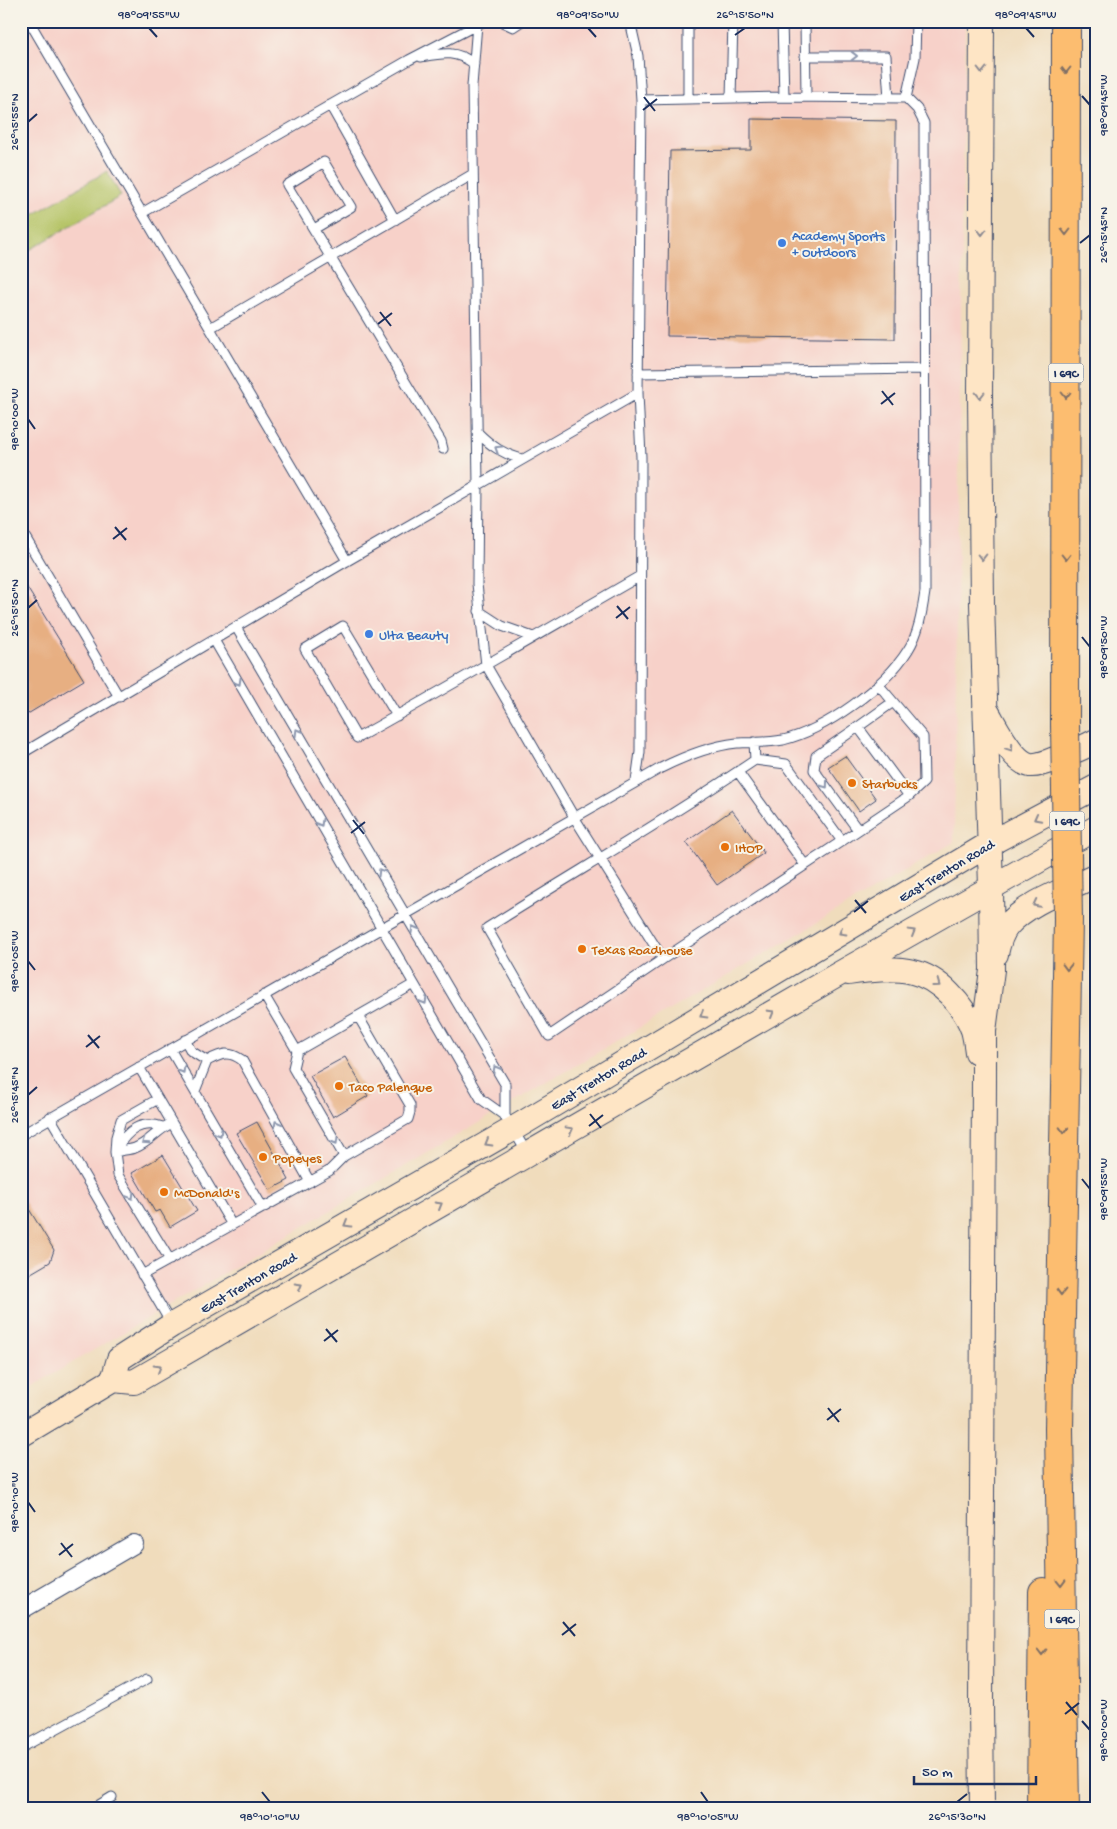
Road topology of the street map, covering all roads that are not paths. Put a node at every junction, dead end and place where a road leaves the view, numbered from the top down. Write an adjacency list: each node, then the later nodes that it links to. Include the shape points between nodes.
1 (29, 21): 25 (lane)
2 (500, 21): 3 (lane, via 513,27)
3 (522, 21)
4 (630, 21): 22 (lane, via 638,56)
5 (688, 21): 21 (lane)
6 (732, 21): 18 (lane)
7 (782, 21): 16 (lane)
8 (805, 21): 13 (lane)
9 (916, 21): 20 (lane, via 915,58)
10 (982, 21): 48 (main road, one-way to 48, via 980,395)
11 (1066, 21): 98 (highway, I 69C, one-way to 98, bridge, via 1068,919)
12 (480, 22): 14 (lane); 15 (lane)
13 (806, 56): 17 (lane); 19 (lane, one-way to 19, via 886,56)
14 (409, 60): 15 (lane, via 454,54); 23 (lane)
15 (474, 64): 24 (lane)
16 (784, 97): 17 (lane); 18 (lane)
17 (806, 97): 19 (lane)
18 (731, 98): 21 (lane)
19 (889, 98): 20 (lane)
20 (906, 98): 30 (lane, via 918,109 924,123)
21 (688, 99): 22 (lane)
22 (641, 100): 31 (lane)
23 (330, 105): 25 (lane); 26 (lane)
24 (473, 174): 26 (lane); 33 (lane)
25 (142, 213): 29 (lane)
26 (395, 220): 28 (lane)
27 (314, 229): 27 (lane, via 287,185 324,162 351,207); 28 (lane)
28 (331, 258): 29 (lane); 34 (lane, via 442,441)
29 (210, 328): 38 (lane)
30 (923, 369): 31 (lane); 45 (lane, via 925,592 917,631 909,650)
31 (638, 373): 32 (lane)
32 (638, 393): 35 (lane); 39 (lane)
33 (477, 432): 35 (lane, one-way to 33, via 496,449); 36 (lane)
34 (442, 449)
35 (522, 459): 36 (lane)
36 (478, 485): 38 (lane); 40 (lane)
37 (21, 530): 46 (lane)
38 (347, 560): 41 (lane)
39 (640, 576): 42 (lane); 56 (lane, via 640,752)
40 (479, 611): 42 (lane, via 502,626); 44 (lane)
41 (236, 627): 43 (lane); 68 (lane, one-way to 41)
42 (533, 637): 44 (lane)
43 (214, 640): 46 (lane); 69 (lane, one-way to 69)
44 (486, 665): 49 (lane); 59 (lane)
45 (878, 684): 47 (lane); 52 (lane, via 844,712 818,726 782,740)
46 (119, 697): 53 (lane)
47 (893, 702): 50 (lane); 58 (lane, via 923,737 924,782)
48 (984, 706): 51 (main road, one-way to 51, via 1011,751 1031,765 1047,762); 63 (main road)
49 (397, 716): 49 (lane, via 344,626 305,649 357,738)
50 (858, 727): 58 (lane); 61 (lane, one-way to 61, via 816,756 814,770)
51 (1096, 741)
52 (754, 742): 54 (lane); 56 (lane, via 689,754)
53 (21, 754)
54 (755, 760): 55 (lane); 62 (lane, via 786,764)
55 (738, 772): 64 (lane); 65 (lane)
56 (636, 781): 59 (lane)
57 (1096, 786): 63 (main road, East Trenton Road, one-way to 63)
58 (909, 796): 61 (lane)
59 (574, 817): 64 (lane); 68 (lane)
60 (1096, 828): 67 (main road)
61 (858, 830): 62 (lane)
62 (842, 841): 65 (lane)
63 (989, 844): 67 (main road); 85 (main road, East Trenton Road, one-way to 85)
64 (600, 858): 70 (lane); 70 (lane, via 487,928 549,1036)
65 (805, 865): 70 (lane)
66 (1096, 875): 71 (main road, one-way to 71, via 1030,907 1007,925)
67 (991, 887): 71 (main road); 72 (main road, one-way to 67)
68 (405, 914): 69 (lane); 85 (lane, one-way to 68, via 505,1084)
69 (382, 928): 73 (lane); 74 (lane)
70 (663, 959)
71 (992, 970): 81 (main road, via 984,1031)
72 (839, 974): 81 (main road, one-way to 81, via 905,971 938,984 955,1001 972,1028); 89 (main road, one-way to 72)
73 (414, 984): 75 (lane); 85 (lane, one-way to 85, via 481,1099)
74 (264, 995): 76 (lane); 78 (lane)
75 (358, 1016): 78 (lane); 90 (lane, via 410,1106 410,1112 408,1119)
76 (185, 1040): 77 (lane); 79 (lane, via 191,1051)
77 (170, 1049): 80 (lane); 82 (lane, one-way to 82)
78 (297, 1051): 90 (lane, one-way to 90, via 293,1068)
79 (207, 1061): 82 (lane); 91 (lane, one-way to 79, via 242,1060 234,1054 222,1054)
80 (139, 1067): 83 (lane); 84 (lane)
81 (984, 1080): 106 (main road)
82 (195, 1091): 92 (lane, one-way to 92)
83 (158, 1099): 86 (lane); 88 (lane, via 121,1120)
84 (50, 1117): 87 (lane); 95 (lane)
85 (509, 1122): 89 (lane); 96 (main road, East Trenton Road, one-way to 96)
86 (168, 1125): 88 (lane, one-way to 88, via 136,1148); 88 (lane, via 152,1123 131,1130); 93 (lane)
87 (21, 1135)
88 (115, 1152): 94 (lane, one-way to 94, via 118,1175)
89 (527, 1153): 97 (main road, one-way to 89, via 134,1382)
90 (344, 1156): 91 (lane, via 329,1171)
91 (310, 1182): 92 (lane)
92 (263, 1208): 93 (lane)
93 (232, 1225): 94 (lane)
94 (170, 1260): 95 (lane)
95 (142, 1276): 96 (lane)
96 (172, 1325): 97 (main road, East Trenton Road, via 119,1359)
97 (114, 1380): 99 (main road)
98 (1058, 1429): 107 (highway, one-way to 107, via 1044,1505); 108 (highway, I 69C, one-way to 108)
99 (25, 1430)
100 (134, 1544): 101 (street)
101 (21, 1610)
102 (147, 1679): 103 (lane)
103 (21, 1748)
104 (112, 1797): 105 (lane)
105 (94, 1808)
106 (982, 1808)
107 (1041, 1808)
108 (1065, 1808)

